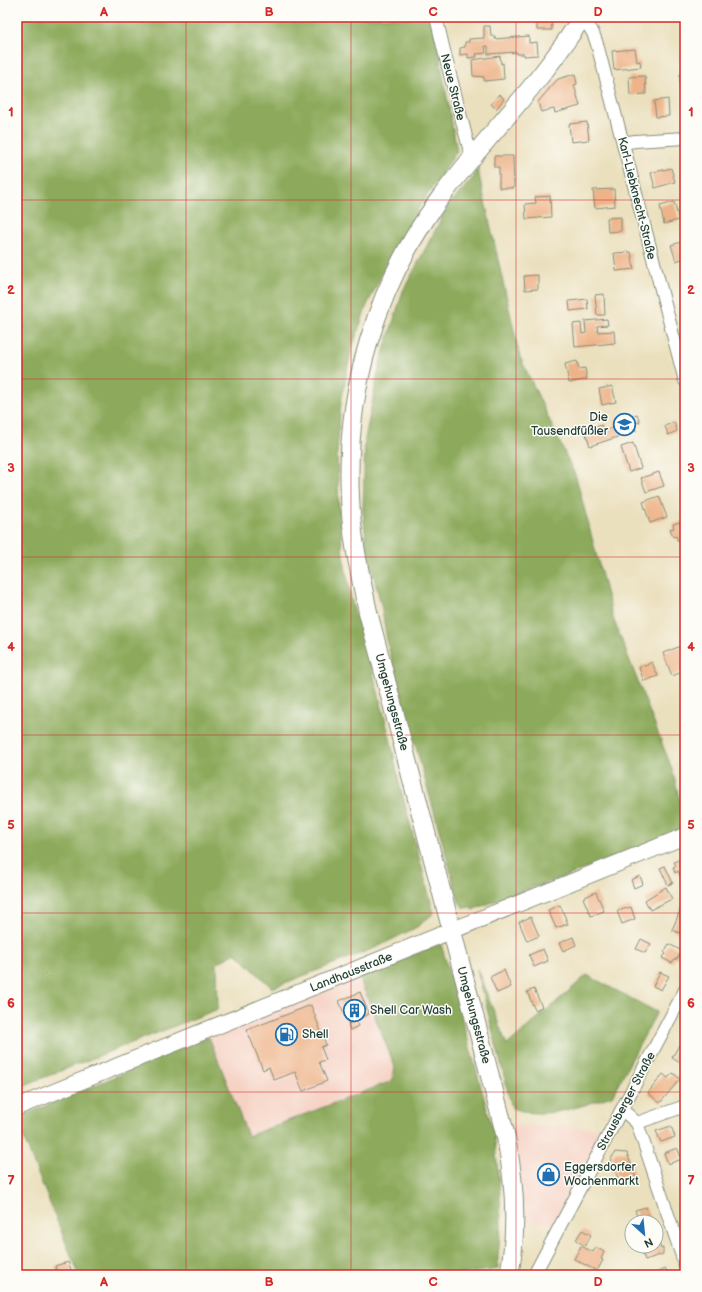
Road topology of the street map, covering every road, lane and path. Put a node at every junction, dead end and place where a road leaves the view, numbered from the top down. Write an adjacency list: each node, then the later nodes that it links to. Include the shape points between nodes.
1 (436, 17): 5 (street, Neue Straße, via 469,148)
2 (581, 18): 4 (street, Karl-Liebknecht-Straße, via 592,30); 5 (main road, Karl-Liebknecht-Straße, via 546,69)
3 (685, 138): 4 (street)
4 (624, 143): 6 (street, Karl-Liebknecht-Straße)
5 (476, 154): 8 (main road, Umgehungsstraße, via 421,226 386,294 366,349 359,380 350,466 353,534 368,612)
6 (685, 381)
7 (685, 836): 8 (street, Landhausstraße)
8 (452, 930): 11 (street, Landhausstraße); 15 (main road, Umgehungsstraße, via 511,1162 514,1239)
9 (685, 990): 12 (street, Strausberger Straße)
10 (685, 1106): 13 (street)
11 (17, 1107)
12 (621, 1111): 13 (street); 16 (street, Strausberger Straße)
13 (637, 1123): 14 (street)
14 (685, 1265)
15 (509, 1273)
16 (534, 1275)

